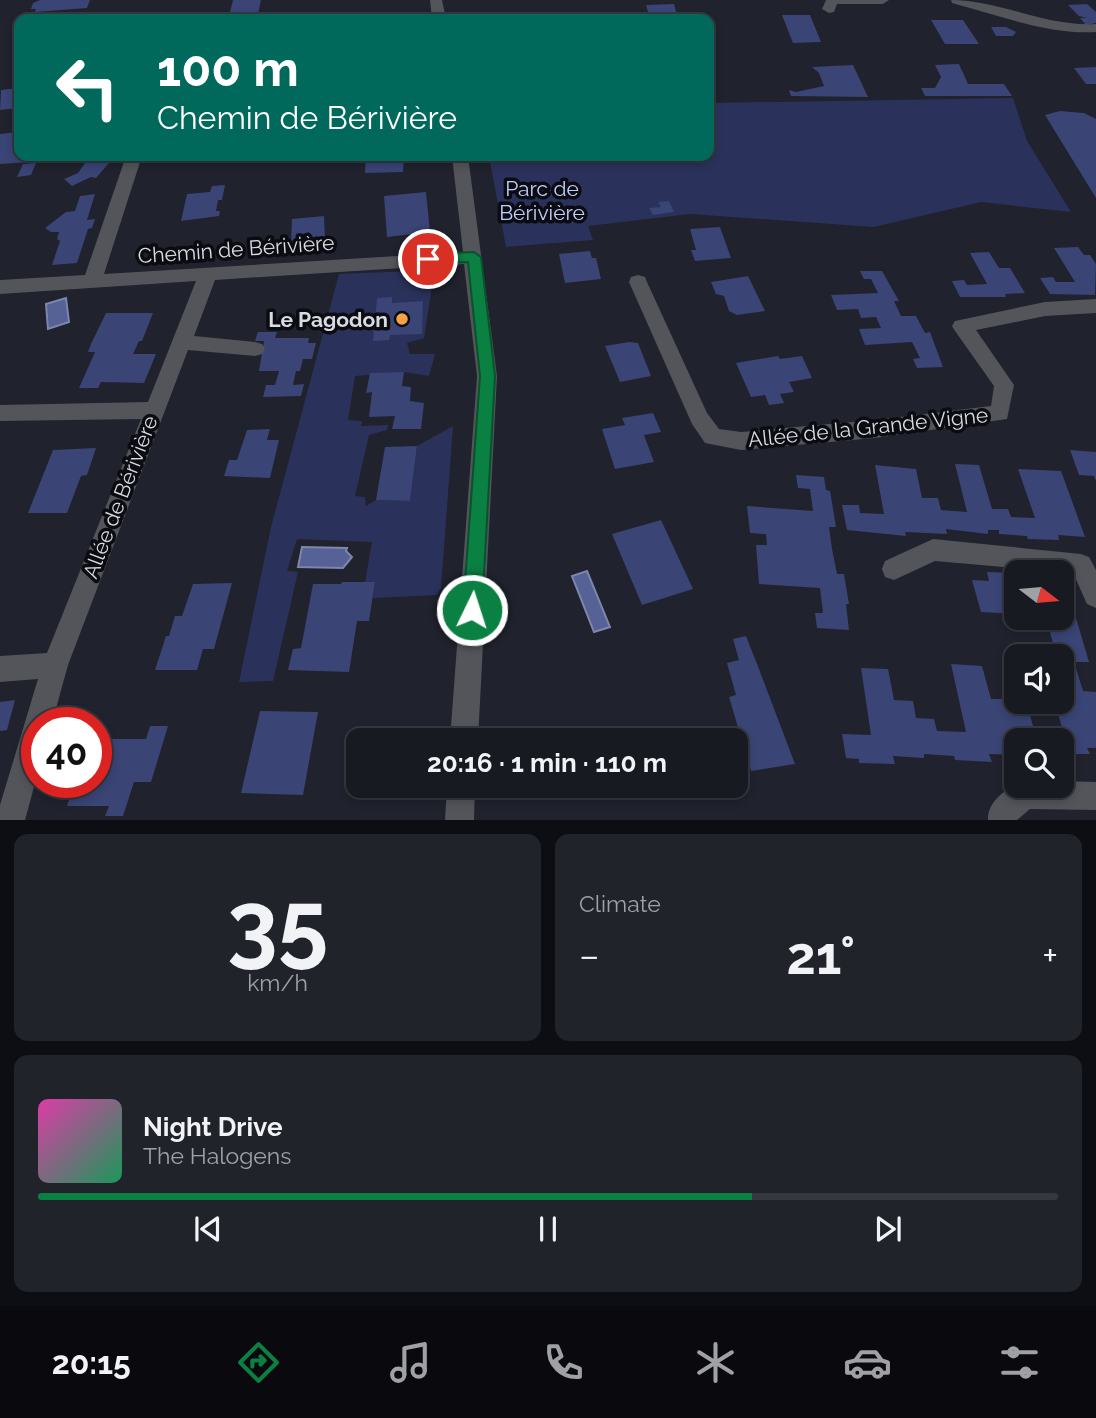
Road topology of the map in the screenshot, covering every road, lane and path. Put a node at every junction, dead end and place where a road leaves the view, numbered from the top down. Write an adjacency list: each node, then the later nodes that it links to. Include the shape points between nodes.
1 (883, 0): 3 (street, via 832,0)
2 (957, 0): 5 (street)
3 (829, 9)
4 (1096, 28): 5 (street)
5 (1081, 29): 6 (street)
6 (1051, 39)
7 (133, 161): 11 (street)
8 (461, 161): 9 (street)
9 (474, 257): 10 (street, Chemin de Bérivière); 24 (street, via 487,376)
10 (208, 274): 11 (street, Chemin de Bérivière); 15 (street, Allée de Bérivière)
11 (92, 281): 13 (street, Chemin de Bérivière)
12 (638, 282): 14 (street, Allée de la Grande Vigne, via 699,418 713,437 741,441 1000,413 1004,385 962,326 1045,309)
13 (0, 287)
14 (1096, 306)
15 (181, 342): 16 (street); 17 (street, Allée de Bérivière)
16 (255, 349)
17 (154, 410): 18 (street); 21 (street, Allée de Bérivière)
18 (0, 413)
19 (894, 569): 20 (street, via 933,550 1081,565)
20 (1096, 596)
21 (55, 665): 22 (street); 23 (street, Allée de Bérivière)
22 (0, 669)
23 (42, 707)
24 (465, 728)
25 (21, 781): 28 (street, Allée de Bérivière)
26 (1096, 796): 30 (street, via 1025,795 1002,813)
27 (460, 798): 29 (street)
28 (10, 820)
29 (459, 820)
30 (1003, 820)

